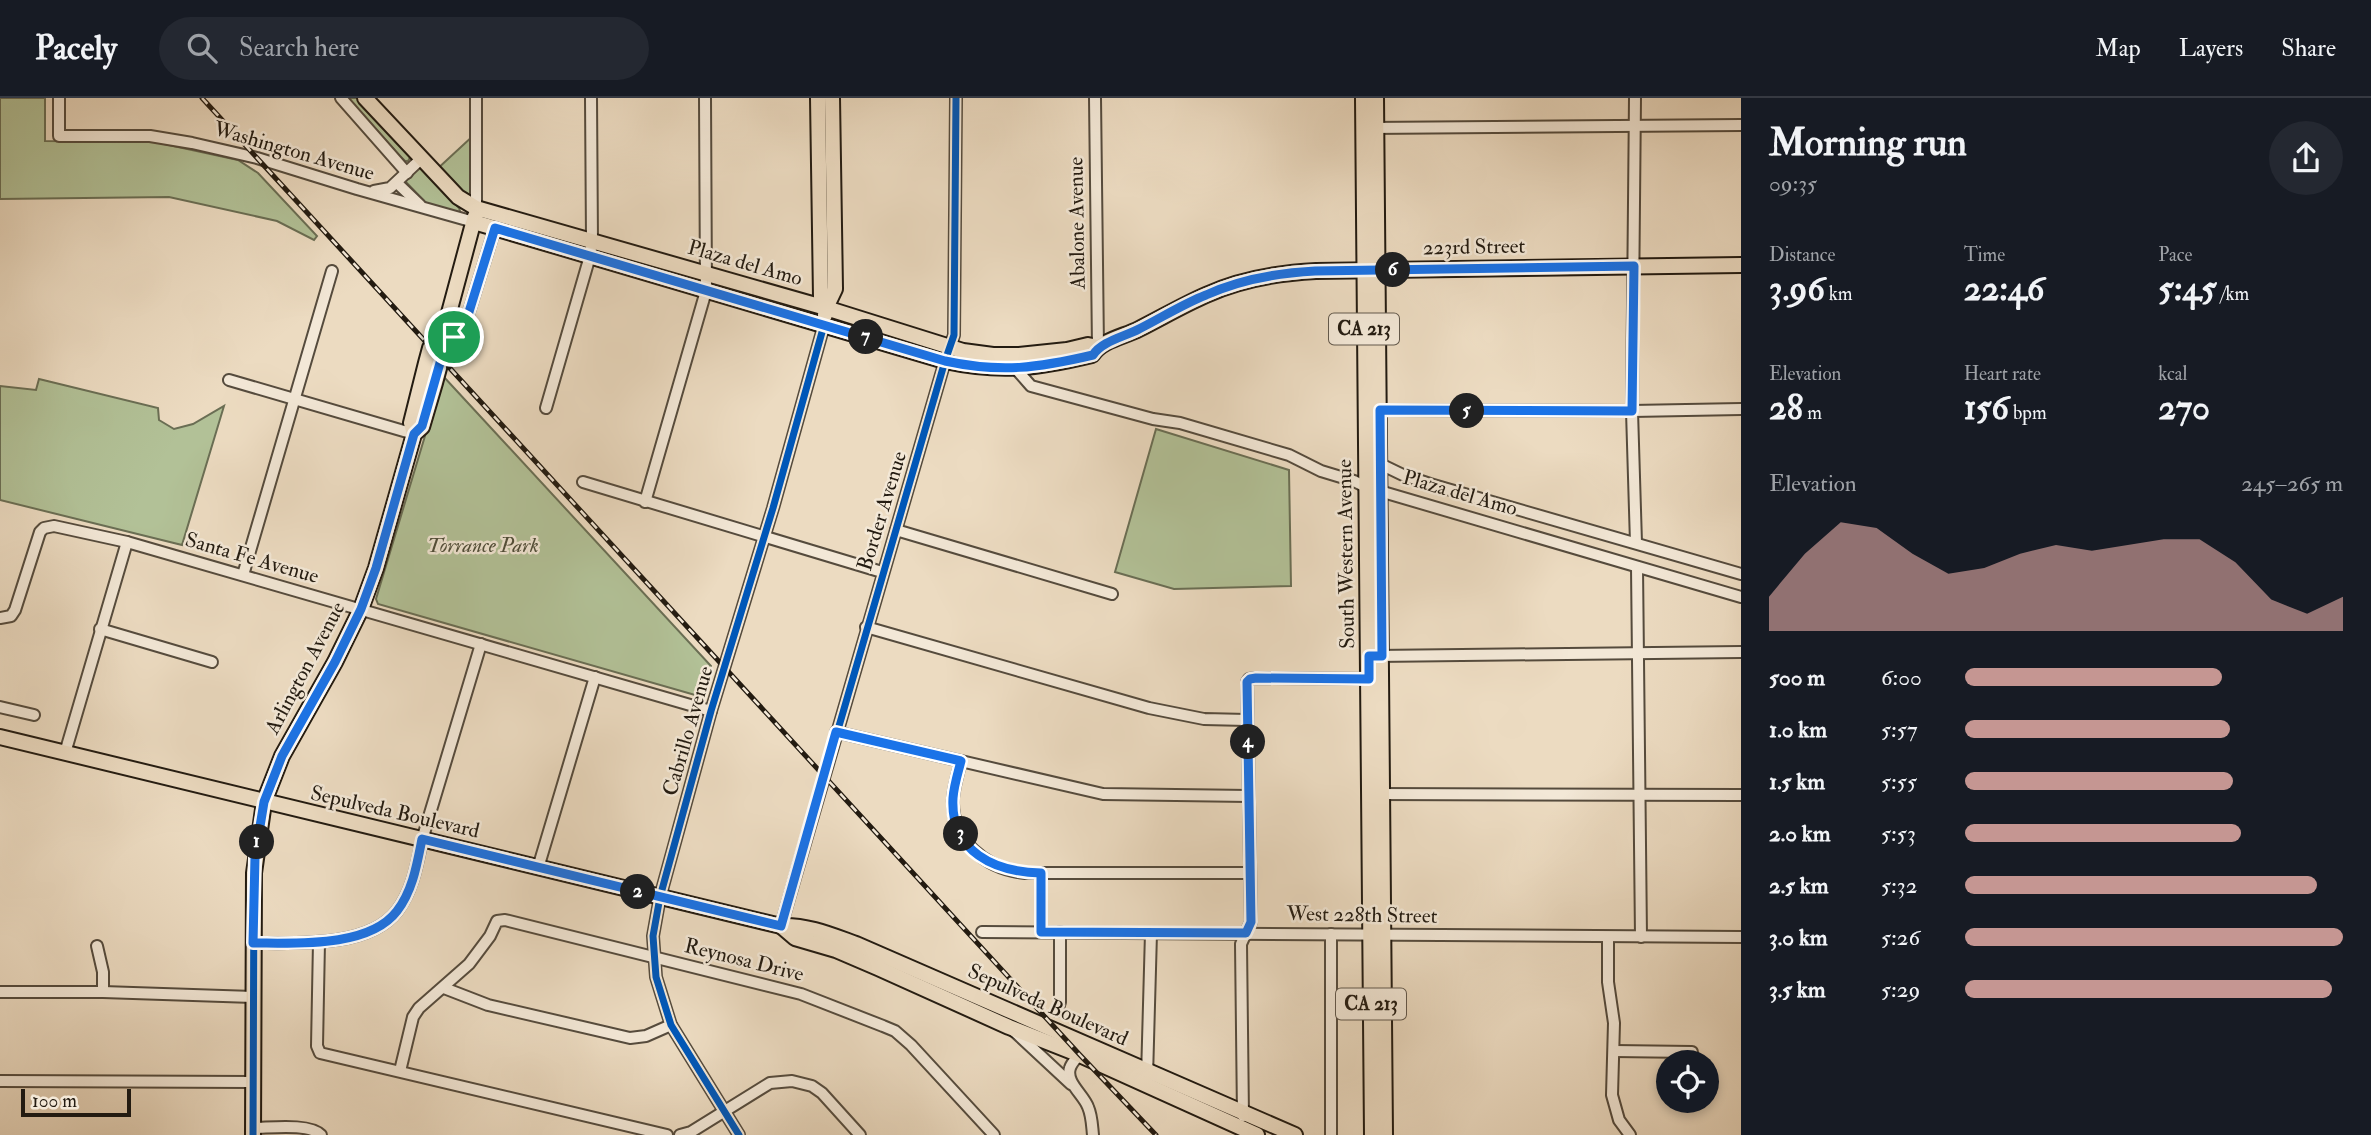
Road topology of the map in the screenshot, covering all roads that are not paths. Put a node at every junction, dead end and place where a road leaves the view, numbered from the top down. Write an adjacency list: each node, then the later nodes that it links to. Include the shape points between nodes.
1 (59, 98): 20 (street, Washington Avenue, via 59,136 175,139)
2 (341, 98): 18 (street)
3 (365, 98): 17 (main road, Plaza del Amo)
4 (476, 98): 22 (street, Arlington Avenue)
5 (591, 98): 24 (street)
6 (705, 98): 30 (street)
7 (818, 98): 32 (main road, Cabrillo Avenue, via 821,297)
8 (832, 98): 32 (main road, Cabrillo Avenue, via 835,289)
9 (956, 98): 35 (street, Border Avenue, via 956,315)
10 (1095, 98): 36 (street, Abalone Avenue)
11 (1363, 98): 16 (main road, South Western Avenue / CA 213)
12 (1376, 98): 16 (main road, South Western Avenue / CA 213)
13 (1635, 98): 15 (street)
14 (1741, 125): 15 (street)
15 (1636, 126): 16 (street); 27 (street)
16 (1370, 128): 29 (main road, South Western Avenue / CA 213)
17 (422, 158): 18 (street); 22 (main road, Plaza del Amo)
18 (407, 173): 19 (street)
19 (397, 183): 20 (street, via 383,191); 21 (street)
20 (357, 189): 21 (street, Washington Avenue)
21 (423, 208): 22 (street, Washington Avenue)
22 (475, 215): 23 (main road, Plaza del Amo); 24 (main road, Plaza del Amo); 34 (main road, Arlington Avenue)
23 (495, 228): 25 (main road, Plaza del Amo); 34 (street, Arlington Avenue, via 464,328 454,337)
24 (592, 240): 25 (street); 30 (main road, Plaza del Amo)
25 (590, 256): 31 (main road, Plaza del Amo); 43 (street)
26 (1741, 265): 27 (main road, 223rd Street)
27 (1634, 266): 29 (main road, 223rd Street); 46 (street)
28 (332, 271): 42 (street)
29 (1371, 271): 36 (main road, 223rd Street, via 1296,272 1251,279 1204,295); 45 (main road, South Western Avenue / CA 213)
30 (706, 274): 31 (street); 32 (main road, Plaza del Amo)
31 (706, 291): 33 (main road, Plaza del Amo); 53 (street)
32 (826, 308): 33 (main road, Cabrillo Avenue); 35 (main road, Plaza del Amo)
33 (824, 325): 37 (main road, Plaza del Amo); 55 (street, Cabrillo Avenue)
34 (447, 330): 47 (main road, Arlington Avenue, via 430,348 411,423)
35 (950, 346): 36 (main road, Plaza del Amo, via 1006,355); 37 (street, Border Avenue)
36 (1098, 347): 38 (main road, Plaza del Amo, via 1093,355)
37 (945, 361): 39 (main road, Plaza del Amo); 54 (street, Border Avenue)
38 (1044, 366): 39 (main road, Plaza del Amo); 41 (street, via 1041,375)
39 (1016, 369): 41 (street, Plaza del Amo, via 1031,386)
40 (229, 380): 42 (street)
41 (1050, 389): 51 (street, Plaza del Amo, via 1289,455)
42 (295, 400): 47 (street); 61 (street)
43 (546, 408)
44 (1741, 408): 46 (street)
45 (1372, 410): 46 (street); 48 (main road, South Western Avenue / CA 213); 49 (main road, South Western Avenue / CA 213)
46 (1632, 411): 57 (street)
47 (414, 434): 64 (main road, Arlington Avenue)
48 (1366, 457): 49 (street, Plaza del Amo); 51 (main road, South Western Avenue / CA 213)
49 (1380, 463): 52 (main road, South Western Avenue / CA 213); 57 (street, Plaza del Amo, via 1430,484)
50 (583, 482): 53 (street)
51 (1366, 487): 52 (street, Plaza del Amo); 71 (main road, South Western Avenue / CA 213)
52 (1381, 492): 58 (street, Plaza del Amo); 71 (main road, South Western Avenue / CA 213)
53 (645, 502): 55 (street)
54 (896, 530): 59 (street, Border Avenue); 62 (street)
55 (764, 538): 59 (street); 76 (street, Cabrillo Avenue)
56 (127, 542): 61 (street, Santa Fe Avenue); 65 (street, Santa Fe Avenue, via 62,527 44,528 36,540 16,610); 67 (street)
57 (1636, 543): 60 (street, Plaza del Amo)
58 (1637, 567): 63 (street, Plaza del Amo); 69 (street)
59 (882, 572): 66 (street, Border Avenue)
60 (1741, 574)
61 (243, 575): 64 (street, Santa Fe Avenue)
62 (1112, 594)
63 (1741, 597)
64 (361, 609): 68 (street, Santa Fe Avenue); 87 (main road, Arlington Avenue, via 282,756)
65 (0, 618)
66 (866, 627): 78 (street, via 1149,708 1204,719); 79 (street, Border Avenue)
67 (100, 629): 72 (street); 81 (street)
68 (481, 644): 73 (street, Santa Fe Avenue); 88 (street)
69 (1640, 652): 70 (street); 71 (street); 84 (street)
70 (1741, 652)
71 (1376, 656): 74 (main road, South Western Avenue / CA 213)
72 (212, 662)
73 (595, 677): 76 (street, Santa Fe Avenue); 89 (street)
74 (1376, 679): 78 (street, via 1250,679); 83 (main road, South Western Avenue / CA 213)
75 (0, 707): 77 (street)
76 (711, 711): 92 (street, Cabrillo Avenue)
77 (34, 715)
78 (1247, 720): 86 (street)
79 (836, 732): 82 (street); 93 (street, Border Avenue)
80 (0, 737): 81 (main road, Sepulveda Boulevard)
81 (65, 753): 87 (main road, Sepulveda Boulevard)
82 (961, 761): 86 (street, via 1103,793); 90 (street, via 953,799 962,837 977,855 1001,868)
83 (1376, 794): 84 (street); 100 (main road, South Western Avenue / CA 213)
84 (1640, 794): 85 (street); 102 (street)
85 (1741, 795)
86 (1249, 796): 91 (street)
87 (264, 802): 88 (main road, Sepulveda Boulevard); 105 (main road, Arlington Avenue, via 255,857)
88 (422, 839): 89 (main road, Sepulveda Boulevard); 104 (street, via 410,888 397,911 365,933)
89 (538, 868): 92 (main road, Sepulveda Boulevard)
90 (1041, 873): 91 (street); 95 (street)
91 (1250, 873): 98 (street, via 1251,922)
92 (660, 897): 93 (main road, Sepulveda Boulevard); 107 (street, Cabrillo Avenue)
93 (781, 926): 108 (main road, Sepulveda Boulevard, via 800,925 824,932)
94 (982, 932): 95 (street, West 228th Street)
95 (1041, 932): 96 (street, West 228th Street)
96 (1060, 932): 97 (street, West 228th Street); 114 (street)
97 (1151, 933): 98 (street, West 228th Street); 122 (street)
98 (1246, 933): 99 (street, West 228th Street); 127 (street, via 1241,944)
99 (1331, 934): 100 (street, West 228th Street); 128 (street)
100 (1377, 934): 101 (street, West 228th Street); 109 (main road, South Western Avenue / CA 213); 115 (main road, South Western Avenue / CA 213)
101 (1608, 937): 102 (street, West 228th Street); 119 (street)
102 (1641, 937): 103 (street, West 228th Street)
103 (1741, 937)
104 (319, 942): 105 (street); 121 (street, via 318,1050)
105 (253, 943): 113 (main road, Arlington Avenue)
106 (97, 946): 112 (street)
107 (653, 958): 110 (street, Reynosa Drive, via 500,920 469,964); 116 (street, Cabrillo Avenue); 136 (street, Reynosa Drive, via 801,994 895,1031)
108 (903, 972): 117 (main road, Sepulveda Boulevard); 118 (main road, Sepulveda Boulevard)
109 (1371, 979): 115 (main road, via 1378,992 1377,1016); 141 (main road, South Western Avenue / CA 213)
110 (444, 988): 116 (street, via 488,1005 630,1038); 121 (street, Reynosa Drive, via 413,1017)
111 (0, 992): 112 (street)
112 (103, 992): 113 (street)
113 (253, 997): 124 (main road, Arlington Avenue)
114 (1057, 1011)
115 (1385, 1019): 142 (main road, South Western Avenue / CA 213)
116 (671, 1025): 126 (street, Cabrillo Avenue)
117 (1009, 1027): 118 (main road, Sepulveda Boulevard); 125 (street)
118 (1082, 1050): 122 (main road, Sepulveda Boulevard); 125 (street, via 1069,1071)
119 (1614, 1051): 120 (street); 143 (street, via 1614,1109)
120 (1656, 1052)
121 (400, 1071): 132 (street)
122 (1147, 1078): 127 (main road, Sepulveda Boulevard); 130 (main road, Sepulveda Boulevard)
123 (0, 1081): 124 (street)
124 (253, 1082): 129 (main road, Arlington Avenue)
125 (1077, 1090): 137 (street, via 1089,1108)
126 (725, 1111): 133 (street); 134 (street, Cabrillo Avenue); 135 (street, via 771,1083 802,1082 822,1093)
127 (1243, 1112): 130 (street); 138 (main road, Sepulveda Boulevard)
128 (1331, 1117): 139 (street); 140 (street)
129 (253, 1131): 131 (street, via 299,1128)
130 (1250, 1132)
131 (321, 1135)
132 (667, 1135)
133 (680, 1135)
134 (739, 1135)
135 (860, 1135)
136 (994, 1135)
137 (1093, 1135)
138 (1295, 1135)
139 (1321, 1135)
140 (1331, 1135)
141 (1372, 1135)
142 (1385, 1135)
143 (1630, 1135)

